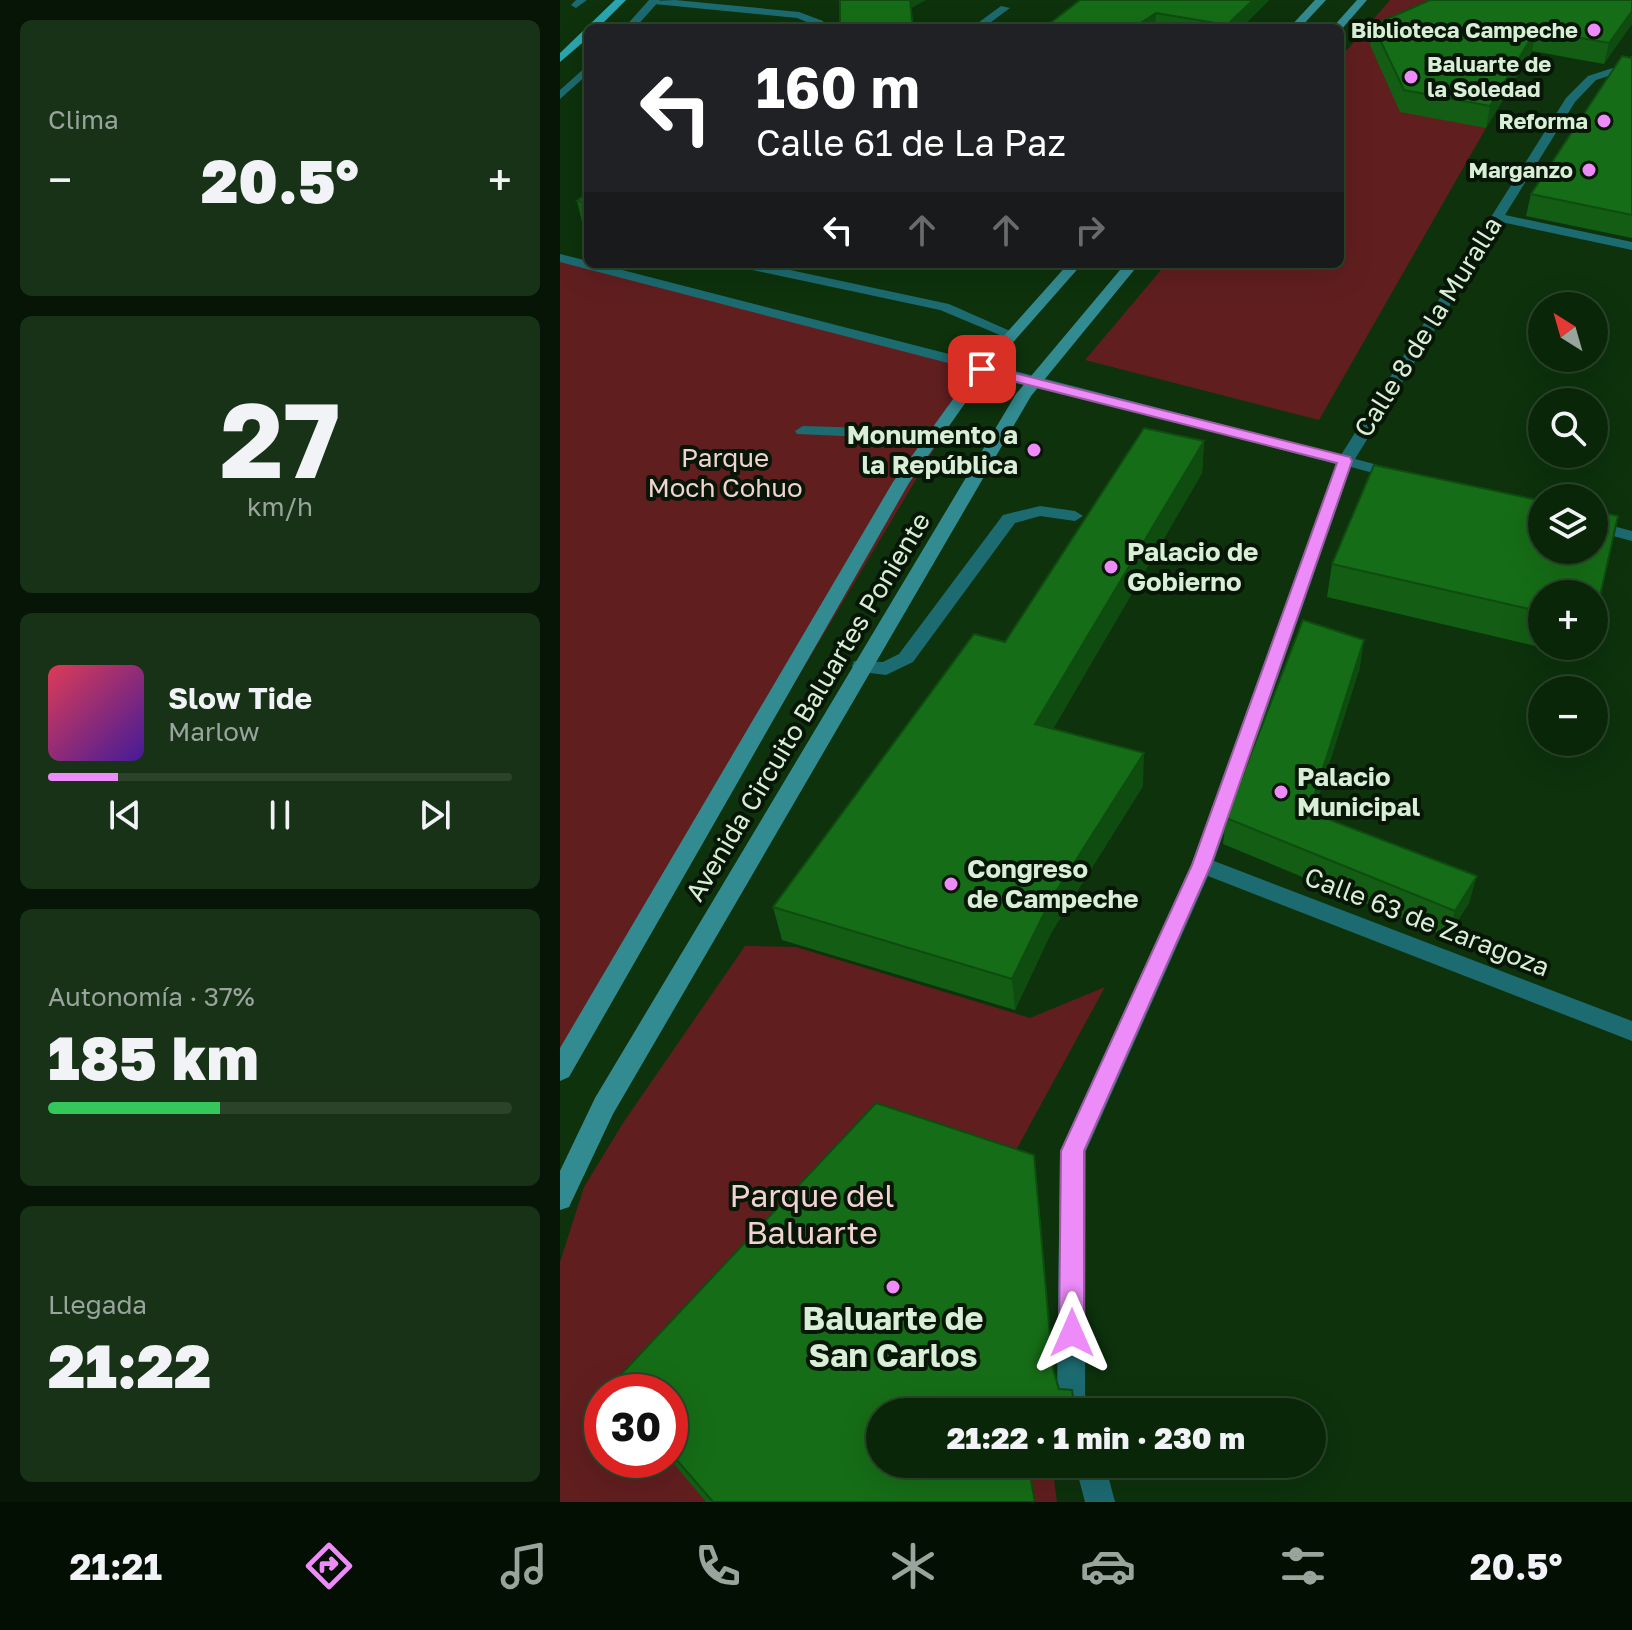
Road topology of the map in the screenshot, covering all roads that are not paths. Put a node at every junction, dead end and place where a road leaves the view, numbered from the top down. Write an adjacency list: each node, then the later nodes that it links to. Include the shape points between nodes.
1 (621, 0): 6 (main road)
2 (655, 0): 7 (street); 8 (street, via 799,15)
3 (1321, 0): 10 (main road)
4 (1362, 0): 11 (main road)
5 (1005, 8): 9 (street)
6 (596, 24)
7 (633, 24)
8 (819, 24)
9 (982, 24)
10 (1298, 24)
11 (1341, 24)
12 (584, 36): 13 (main road)
13 (560, 59)
14 (1630, 65): 17 (street, Calle 8 de la Muralla, via 1592,78 1580,88)
15 (584, 72): 16 (street)
16 (560, 96)
17 (1496, 217): 18 (street); 30 (street, Calle 8 de la Muralla)
18 (1632, 246)
19 (560, 258): 20 (street)
20 (584, 264)
21 (598, 268): 26 (street)
22 (762, 268): 25 (street, via 944,307)
23 (1071, 268): 25 (main road, Avenida Circuito Baluartes Poniente)
24 (1129, 268): 27 (main road, Avenida Circuito Baluartes Poniente)
25 (1012, 335): 26 (main road, Avenida Circuito Baluartes Poniente)
26 (982, 369): 27 (street); 29 (main road, Avenida Circuito Baluartes Poniente)
27 (1035, 381): 30 (street); 35 (main road, Avenida Circuito Baluartes Poniente)
28 (803, 431): 29 (street)
29 (935, 435): 38 (main road, Avenida Circuito Baluartes Poniente, via 901,482)
30 (1345, 461): 31 (street); 36 (street, Calle 8 de la Muralla)
31 (1421, 480)
32 (1075, 516): 35 (street, via 1040,511 1009,519 906,658 886,669)
33 (1608, 530): 34 (street)
34 (1632, 536)
35 (861, 666): 39 (main road, Avenida Circuito Baluartes Poniente, via 604,1106)
36 (1202, 865): 37 (street, Calle 63 de Zaragoza); 40 (street, Calle 8 de la Muralla, via 1073,1151)
37 (1632, 1031)
38 (560, 1070)
39 (560, 1198)
40 (1072, 1398)
41 (1094, 1478): 42 (street)
42 (1100, 1502)

